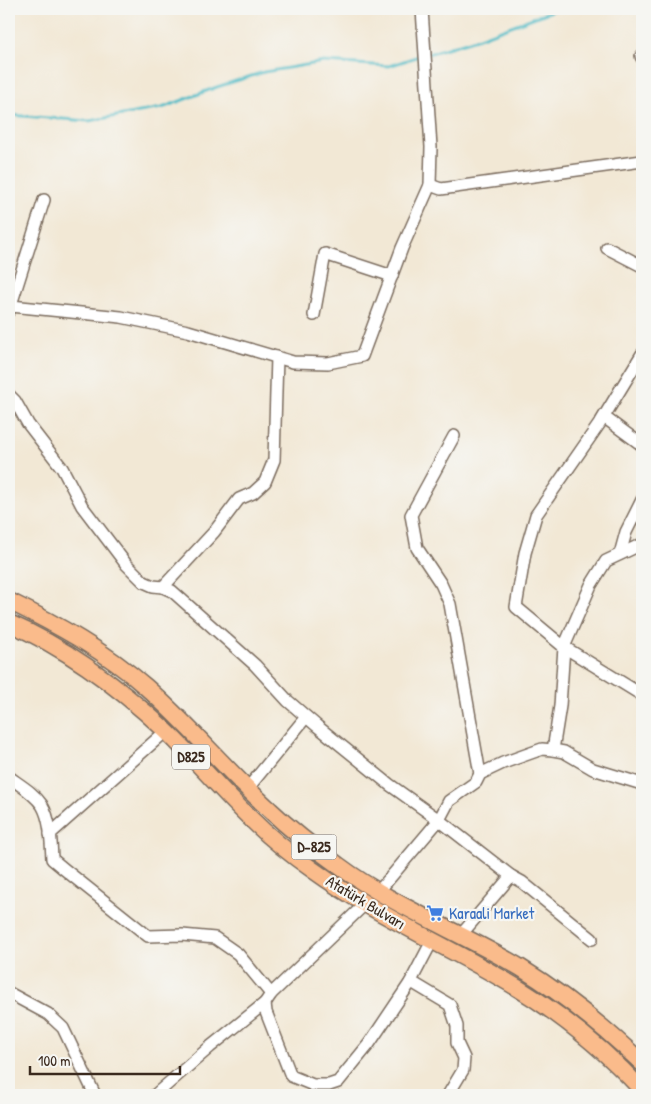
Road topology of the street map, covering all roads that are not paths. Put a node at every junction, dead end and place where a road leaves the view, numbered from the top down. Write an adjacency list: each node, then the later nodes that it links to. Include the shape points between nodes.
1 (422, 9): 3 (street, via 431,147)
2 (642, 161): 3 (street, via 441,189)
3 (430, 185): 7 (street)
4 (44, 200): 8 (street)
5 (607, 248): 6 (street)
6 (642, 266)
7 (392, 276): 9 (street, via 325,254); 11 (street, via 362,356 328,363 293,362)
8 (10, 309): 11 (street, via 121,316 188,331)
9 (314, 315)
10 (642, 354): 13 (street)
11 (277, 357): 19 (street, via 274,460 265,482 239,500)
12 (9, 395): 19 (street, via 62,468 82,506 126,564 144,582)
13 (604, 417): 15 (street); 22 (street, via 536,515 525,553 516,607)
14 (454, 436): 27 (street, via 411,515 417,548 450,604)
15 (642, 445)
16 (642, 500): 18 (street, via 626,532)
17 (642, 544): 18 (street)
18 (620, 554): 22 (street, via 606,561 591,584)
19 (164, 587): 24 (street, via 223,635)
20 (9, 601): 30 (highway, Atatürk Bulvarı / D-825, via 79,638 127,672)
21 (9, 623): 25 (highway, Atatürk Bulvarı / D825, via 52,644 97,673)
22 (564, 648): 23 (street); 26 (street)
23 (642, 694)
24 (306, 717): 30 (street); 31 (street, via 390,785)
25 (166, 731): 32 (street); 35 (highway, Atatürk Bulvarı / D825, via 248,816 312,870)
26 (553, 750): 27 (street, via 542,750 503,762); 29 (street, via 564,752 592,769)
27 (480, 774): 31 (street, via 476,782 449,801)
28 (9, 777): 32 (street, via 42,805)
29 (642, 784)
30 (248, 788): 34 (highway, Atatürk Bulvarı / D-825, via 311,845)
31 (440, 820): 33 (street); 34 (street)
32 (50, 834): 41 (street, via 52,859 148,936 215,938 238,954)
33 (511, 876): 36 (street); 37 (street)
34 (378, 892): 35 (highway); 36 (highway, Atatürk Bulvarı / D-825)
35 (365, 904): 38 (highway, Atatürk Bulvarı); 41 (street)
36 (460, 936): 42 (highway, Atatürk Bulvarı / D-825, via 551,988 607,1030)
37 (592, 940)
38 (432, 941): 39 (street); 43 (highway, Atatürk Bulvarı, via 548,1008 594,1044)
39 (410, 983): 41 (street, via 369,1044 338,1082 329,1085 313,1085 291,1076 266,1012); 46 (street, via 450,1005 457,1026 457,1042 464,1058 463,1070)
40 (9, 993): 44 (street, via 48,1014 63,1028)
41 (268, 998): 45 (street)
42 (642, 1063)
43 (642, 1090)
44 (95, 1095)
45 (155, 1095)
46 (448, 1095)

